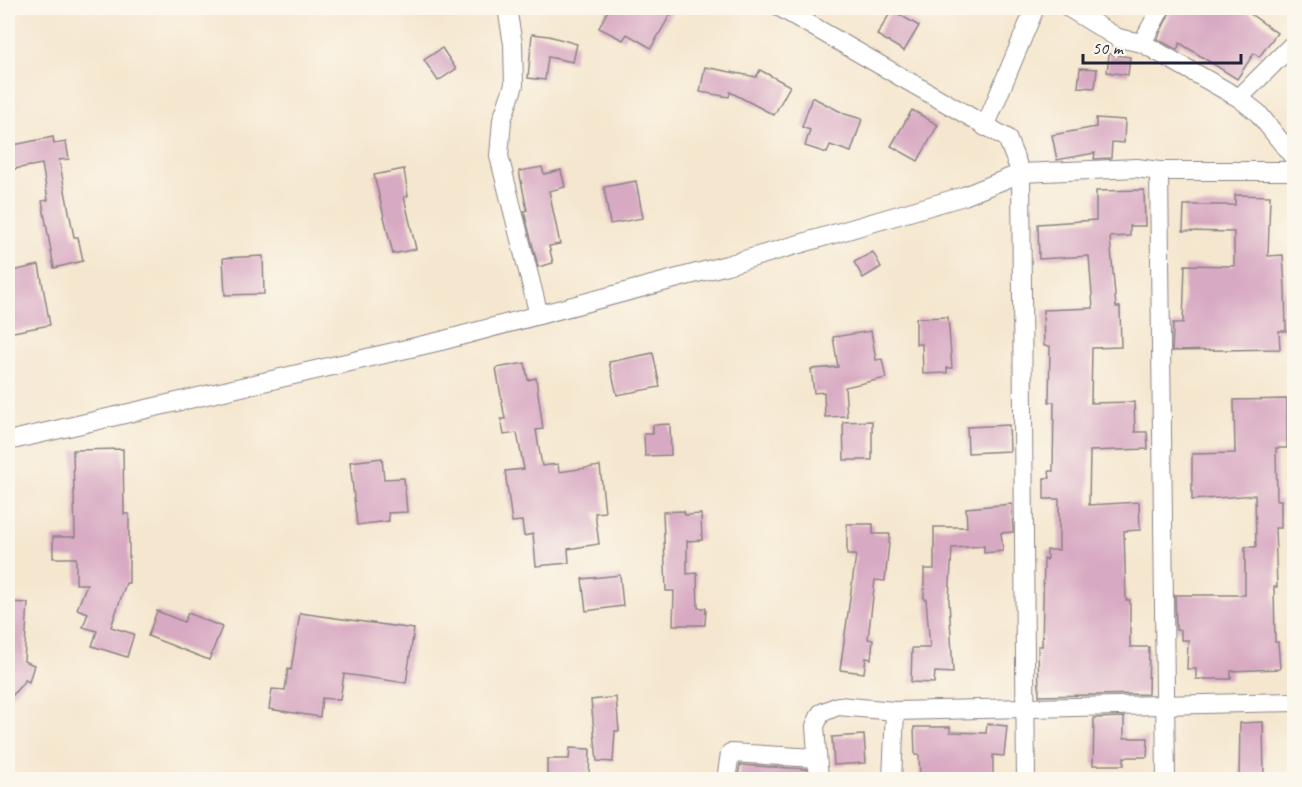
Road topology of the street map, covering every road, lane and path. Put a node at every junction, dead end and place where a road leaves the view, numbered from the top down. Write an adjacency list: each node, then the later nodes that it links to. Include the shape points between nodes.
1 (507, 8): 14 (street, via 514,85 502,120 499,156)
2 (781, 8): 9 (street)
3 (1035, 8): 9 (street)
4 (1069, 8): 6 (street, via 1118,38)
5 (1161, 8): 6 (street)
6 (1142, 43): 8 (street)
7 (1294, 43): 8 (street)
8 (1239, 98): 10 (street, via 1258,113)
9 (985, 127): 13 (street, via 1007,138)
10 (1294, 158)
11 (1160, 171): 12 (street); 13 (street, via 1137,168); 17 (street)
12 (1294, 171)
13 (1021, 173): 14 (street, via 964,196); 18 (street)
14 (539, 315): 15 (street)
15 (8, 441)
16 (1294, 702): 17 (street)
17 (1165, 706): 18 (street); 25 (street)
18 (1026, 707): 19 (street); 24 (street)
19 (895, 711): 20 (street, via 838,706 821,713 815,726); 23 (street)
20 (817, 758): 21 (street, via 730,753); 22 (street)
21 (726, 780)
22 (819, 780)
23 (892, 780)
24 (1026, 780)
25 (1166, 780)

